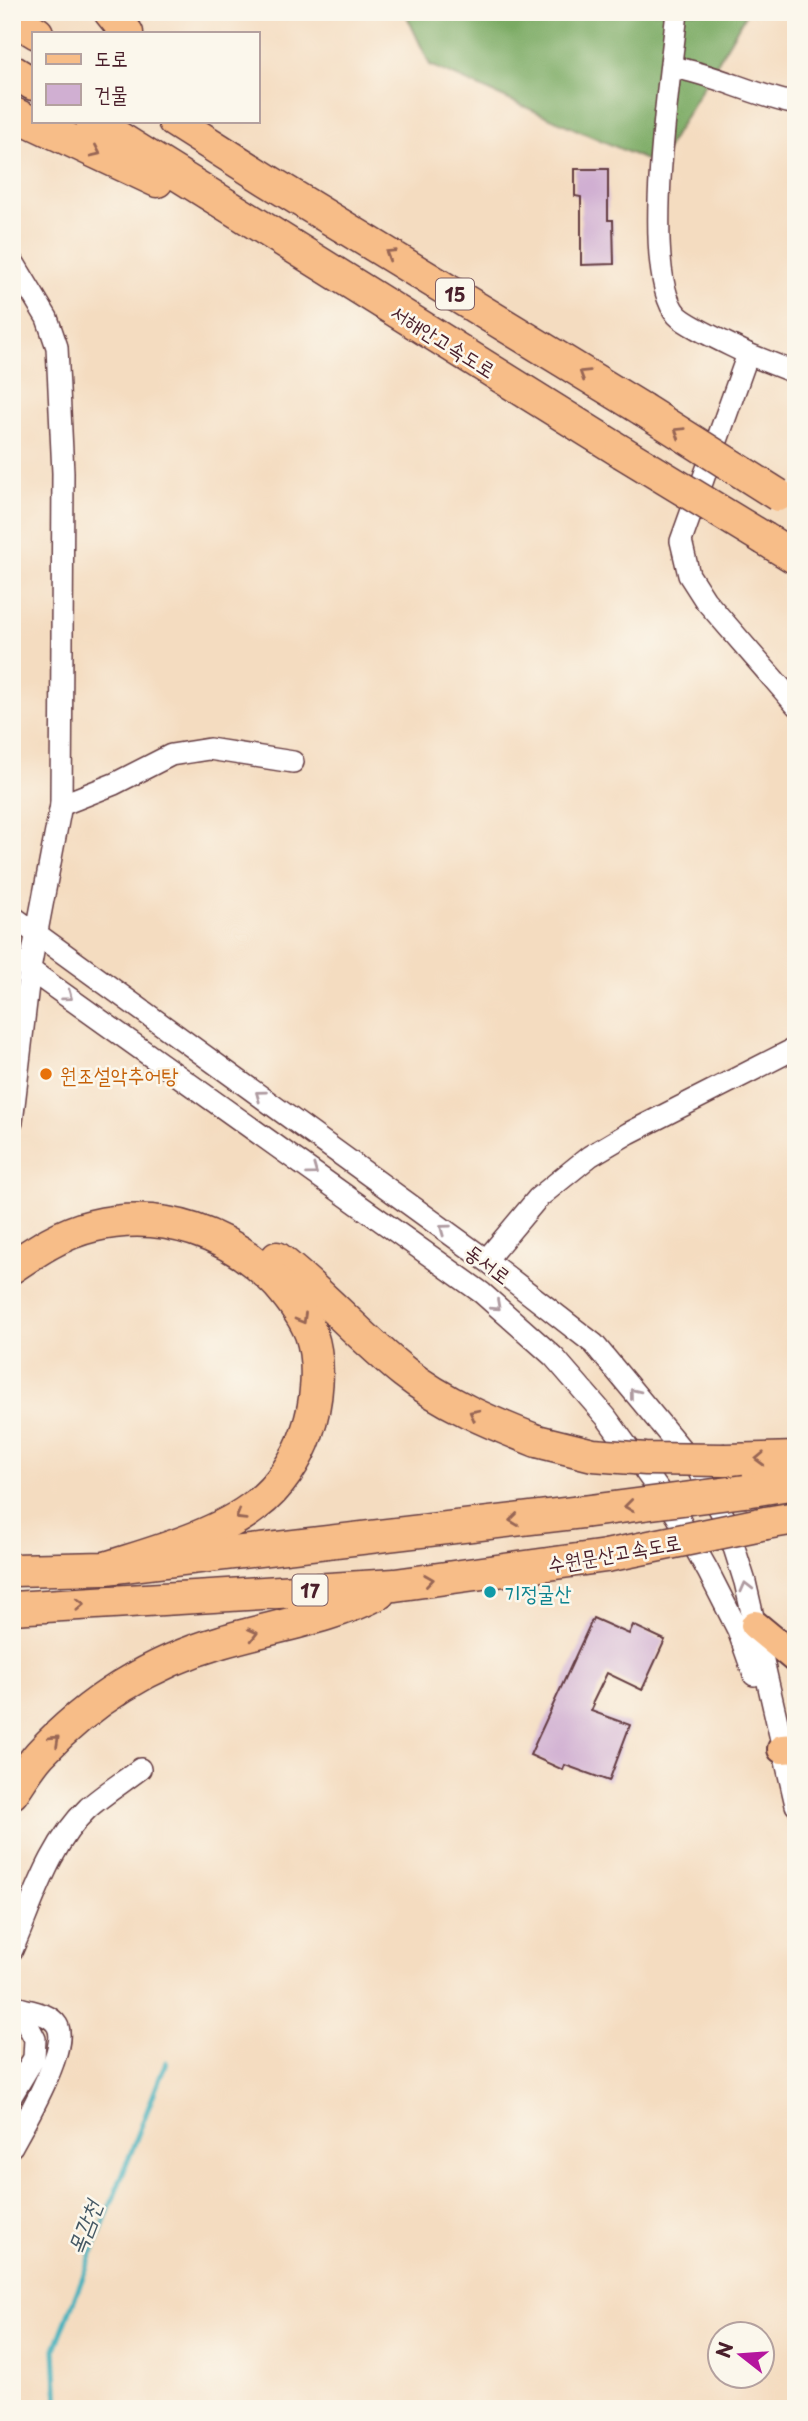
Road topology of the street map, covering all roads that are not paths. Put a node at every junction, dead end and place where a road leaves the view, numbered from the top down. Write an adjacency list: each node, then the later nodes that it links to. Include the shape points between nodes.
1 (110, 12): 5 (highway)
2 (677, 12): 6 (street)
3 (12, 18): 4 (highway)
4 (35, 32)
5 (126, 32)
6 (672, 67): 9 (street); 17 (street, via 657,211 667,296 678,316)
7 (12, 71): 8 (highway)
8 (32, 83)
9 (796, 104)
10 (12, 113): 15 (highway, one-way to 15)
11 (95, 122): 15 (highway, 서해안고속도로 / 15)
12 (176, 122): 14 (highway, 15)
13 (211, 122): 14 (highway)
14 (267, 180): 19 (highway, 15, one-way to 14, bridge)
15 (285, 241): 20 (highway, 서해안고속도로 / 15, bridge)
16 (12, 261): 23 (street, via 47,318 57,348 63,473)
17 (748, 354): 18 (street); 21 (street, via 681,541 689,575 705,600)
18 (796, 373)
19 (787, 500)
20 (796, 558)
21 (796, 705)
22 (293, 762): 23 (street, via 209,748 171,755)
23 (61, 805): 25 (street)
24 (12, 916): 25 (street, 동서로)
25 (38, 934): 26 (street); 30 (street, 동서로, one-way to 25)
26 (21, 962): 28 (street); 41 (street, 동서로, one-way to 41, via 482,1293 554,1357 607,1417 677,1516 738,1630)
27 (796, 1048): 30 (street, via 590,1156 538,1198)
28 (12, 1122)
29 (12, 1245): 32 (highway, one-way to 29, bridge, via 593,1455 496,1425 404,1373 261,1246 212,1219 169,1206 124,1204 74,1214)
30 (486, 1260): 39 (street, 동서로, one-way to 30, via 725,1519 697,1468 594,1344)
31 (12, 1267): 35 (highway, one-way to 35, via 38,1249 90,1227 140,1220 172,1224 216,1238 258,1264 290,1297 311,1334 318,1378 313,1416 301,1450 276,1485 236,1519)
32 (796, 1458)
33 (796, 1483): 35 (highway, 수원문산고속도로 / 17, one-way to 35, bridge)
34 (781, 1520): 37 (highway, 수원문산고속도로 / 17, one-way to 34, bridge, via 606,1556)
35 (106, 1568): 36 (highway, 수원문산고속도로 / 17)
36 (12, 1570)
37 (395, 1585): 38 (highway, 수원문산고속도로 / 17, one-way to 37); 43 (highway, one-way to 37, via 39,1755 98,1700 160,1665 219,1642 309,1621)
38 (12, 1608)
39 (755, 1625): 40 (main road); 41 (street, 동서로)
40 (796, 1660)
41 (789, 1749): 44 (street, 동서로)
42 (140, 1769): 45 (street, via 88,1808 65,1837)
43 (12, 1793)
44 (796, 1805)
45 (12, 1951)
46 (16, 2007): 47 (street, via 35,2039 34,2058); 48 (street, via 48,2017 57,2025 61,2039)
47 (12, 2095)
48 (12, 2146)

